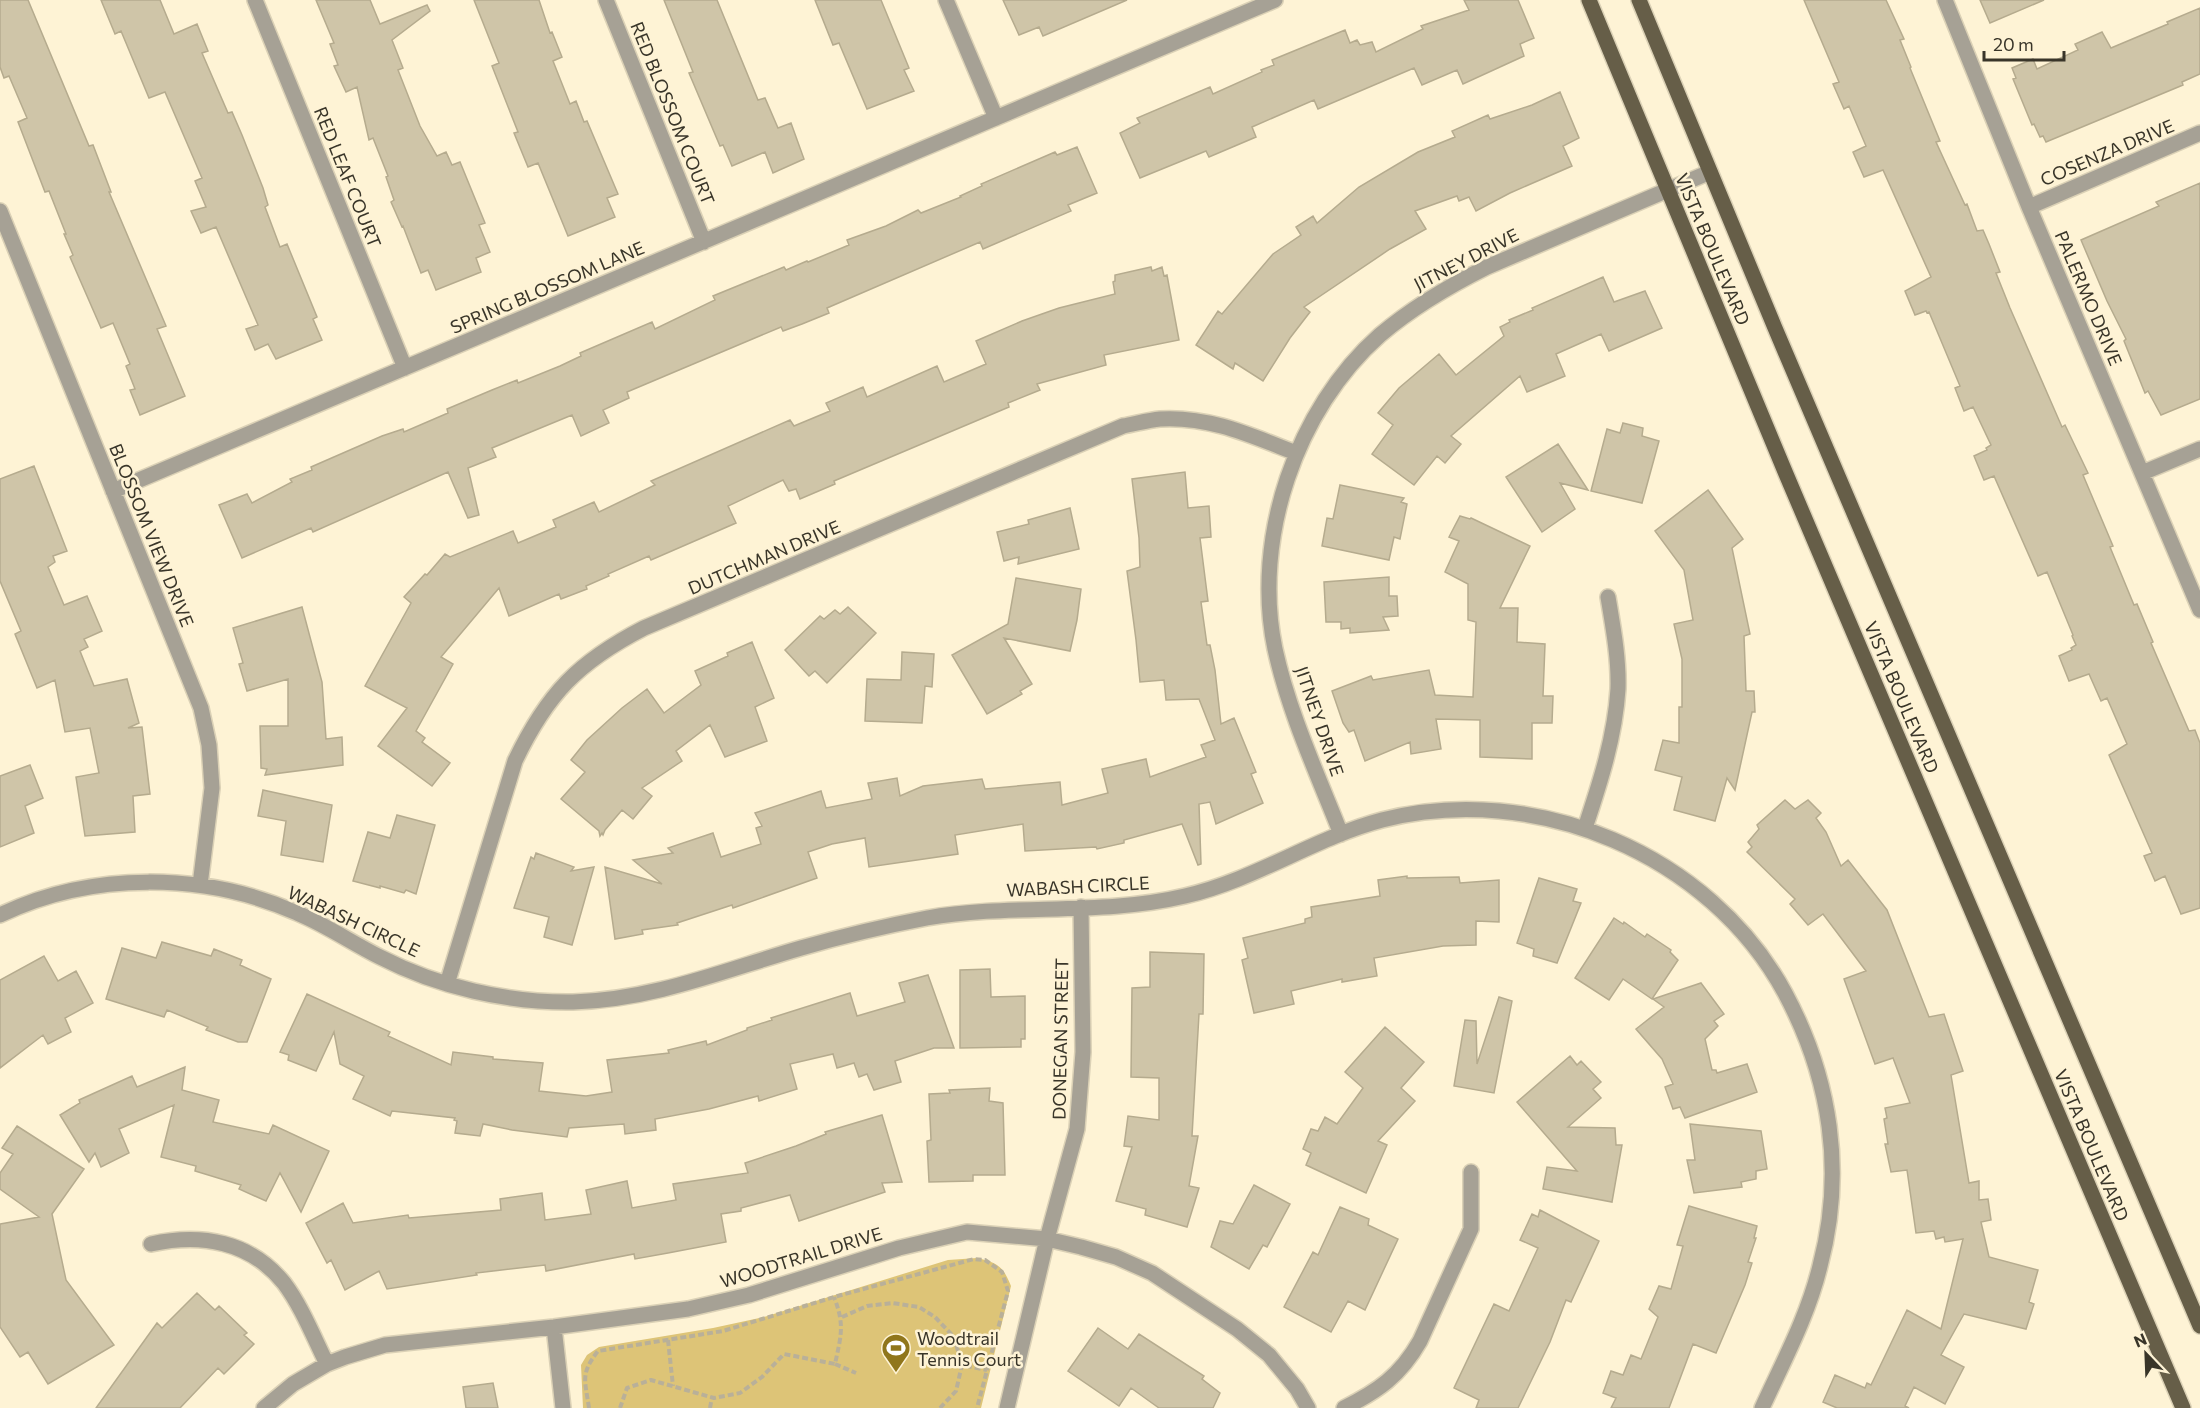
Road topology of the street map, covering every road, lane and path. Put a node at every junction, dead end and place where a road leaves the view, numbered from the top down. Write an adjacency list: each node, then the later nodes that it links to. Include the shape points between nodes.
1 (255, 0): 15 (street, RED LEAF COURT)
2 (606, 0): 14 (street, RED BLOSSOM COURT)
3 (946, 0): 8 (street)
4 (1275, 0): 8 (street, SPRING BLOSSOM LANE)
5 (1588, 0): 11 (main road, VISTA BOULEVARD)
6 (1639, 0): 10 (main road, VISTA BOULEVARD)
7 (1945, 0): 12 (street, PALERMO DRIVE)
8 (996, 118): 14 (street, SPRING BLOSSOM LANE)
9 (2200, 134): 12 (street, COSENZA DRIVE)
10 (1710, 172): 11 (street, JITNEY DRIVE); 33 (main road, VISTA BOULEVARD)
11 (1668, 190): 17 (street, JITNEY DRIVE, via 1487,267 1413,309 1349,367 1321,405); 54 (main road, VISTA BOULEVARD)
12 (2029, 207): 18 (street, PALERMO DRIVE)
13 (0, 211): 19 (street, BLOSSOM VIEW DRIVE)
14 (704, 242): 15 (street, SPRING BLOSSOM LANE)
15 (405, 368): 19 (street, SPRING BLOSSOM LANE)
16 (2200, 449): 18 (street)
17 (1296, 453): 23 (street, JITNEY DRIVE, via 1271,549 1275,648 1289,700); 27 (street, DUTCHMAN DRIVE, via 1228,426 1196,420 1159,419 1123,426 644,628 612,645 582,666 553,696 530,729 515,761)
18 (2142, 473): 21 (street, PALERMO DRIVE)
19 (113, 491): 24 (street, BLOSSOM VIEW DRIVE, via 201,708 212,788)
20 (1608, 597): 22 (street, via 1616,642 1618,688 1612,736)
21 (2200, 610)
22 (1585, 828): 23 (street, WABASH CIRCLE, via 1539,816 1488,810 1431,812 1385,820); 53 (street, WABASH CIRCLE, via 1658,862 1715,904 1751,942 1778,980 1818,1068 1833,1167 1830,1218 1820,1268 1804,1316)
23 (1341, 834): 25 (street, WABASH CIRCLE, via 1239,881 1184,897 1133,905)
24 (200, 885): 26 (street, WABASH CIRCLE, via 104,885 56,894); 27 (street, WABASH CIRCLE, via 244,894 295,912 384,960)
25 (1081, 907): 27 (street, WABASH CIRCLE, via 1011,909 863,931 669,989 621,999 515,999); 29 (street, DONEGAN STREET, via 1083,1052 1077,1129)
26 (0, 915)
27 (447, 984)
28 (1471, 1172): 52 (street, via 1471,1229 1419,1341 1395,1376 1374,1393)
29 (1047, 1239): 34 (street, WOODTRAIL DRIVE, via 986,1232 955,1234 720,1302); 50 (street, DONEGAN STREET); 51 (street, WOODTRAIL DRIVE, via 1116,1257 1152,1273 1237,1329 1269,1356)
30 (151, 1244): 36 (street, via 206,1239 236,1247 264,1264 284,1283)
31 (834, 1297): 32 (path); 35 (path, via 723,1331); 39 (path, via 974,1259 985,1260 1002,1272 1008,1291)
32 (842, 1317): 37 (path); 38 (path, via 867,1306 892,1303 919,1307 954,1337)
33 (2200, 1326)
34 (554, 1327): 36 (street, WOODTRAIL DRIVE, via 386,1345); 44 (street)
35 (668, 1340): 41 (path); 45 (path, via 598,1351 584,1376)
36 (327, 1364): 43 (street, WOODTRAIL DRIVE)
37 (835, 1364): 40 (path); 42 (path, via 784,1354 740,1393)
38 (962, 1365): 39 (path); 48 (path, via 956,1391)
39 (987, 1370): 49 (path)
40 (856, 1373)
41 (673, 1386): 42 (path); 46 (path, via 651,1380 627,1388)
42 (712, 1397): 47 (path)
43 (264, 1408)
44 (563, 1408)
45 (589, 1408)
46 (620, 1408)
47 (710, 1408)
48 (940, 1408)
49 (977, 1408)
50 (1007, 1408)
51 (1308, 1408)
52 (1344, 1408)
53 (1762, 1408)
54 (2183, 1408)

